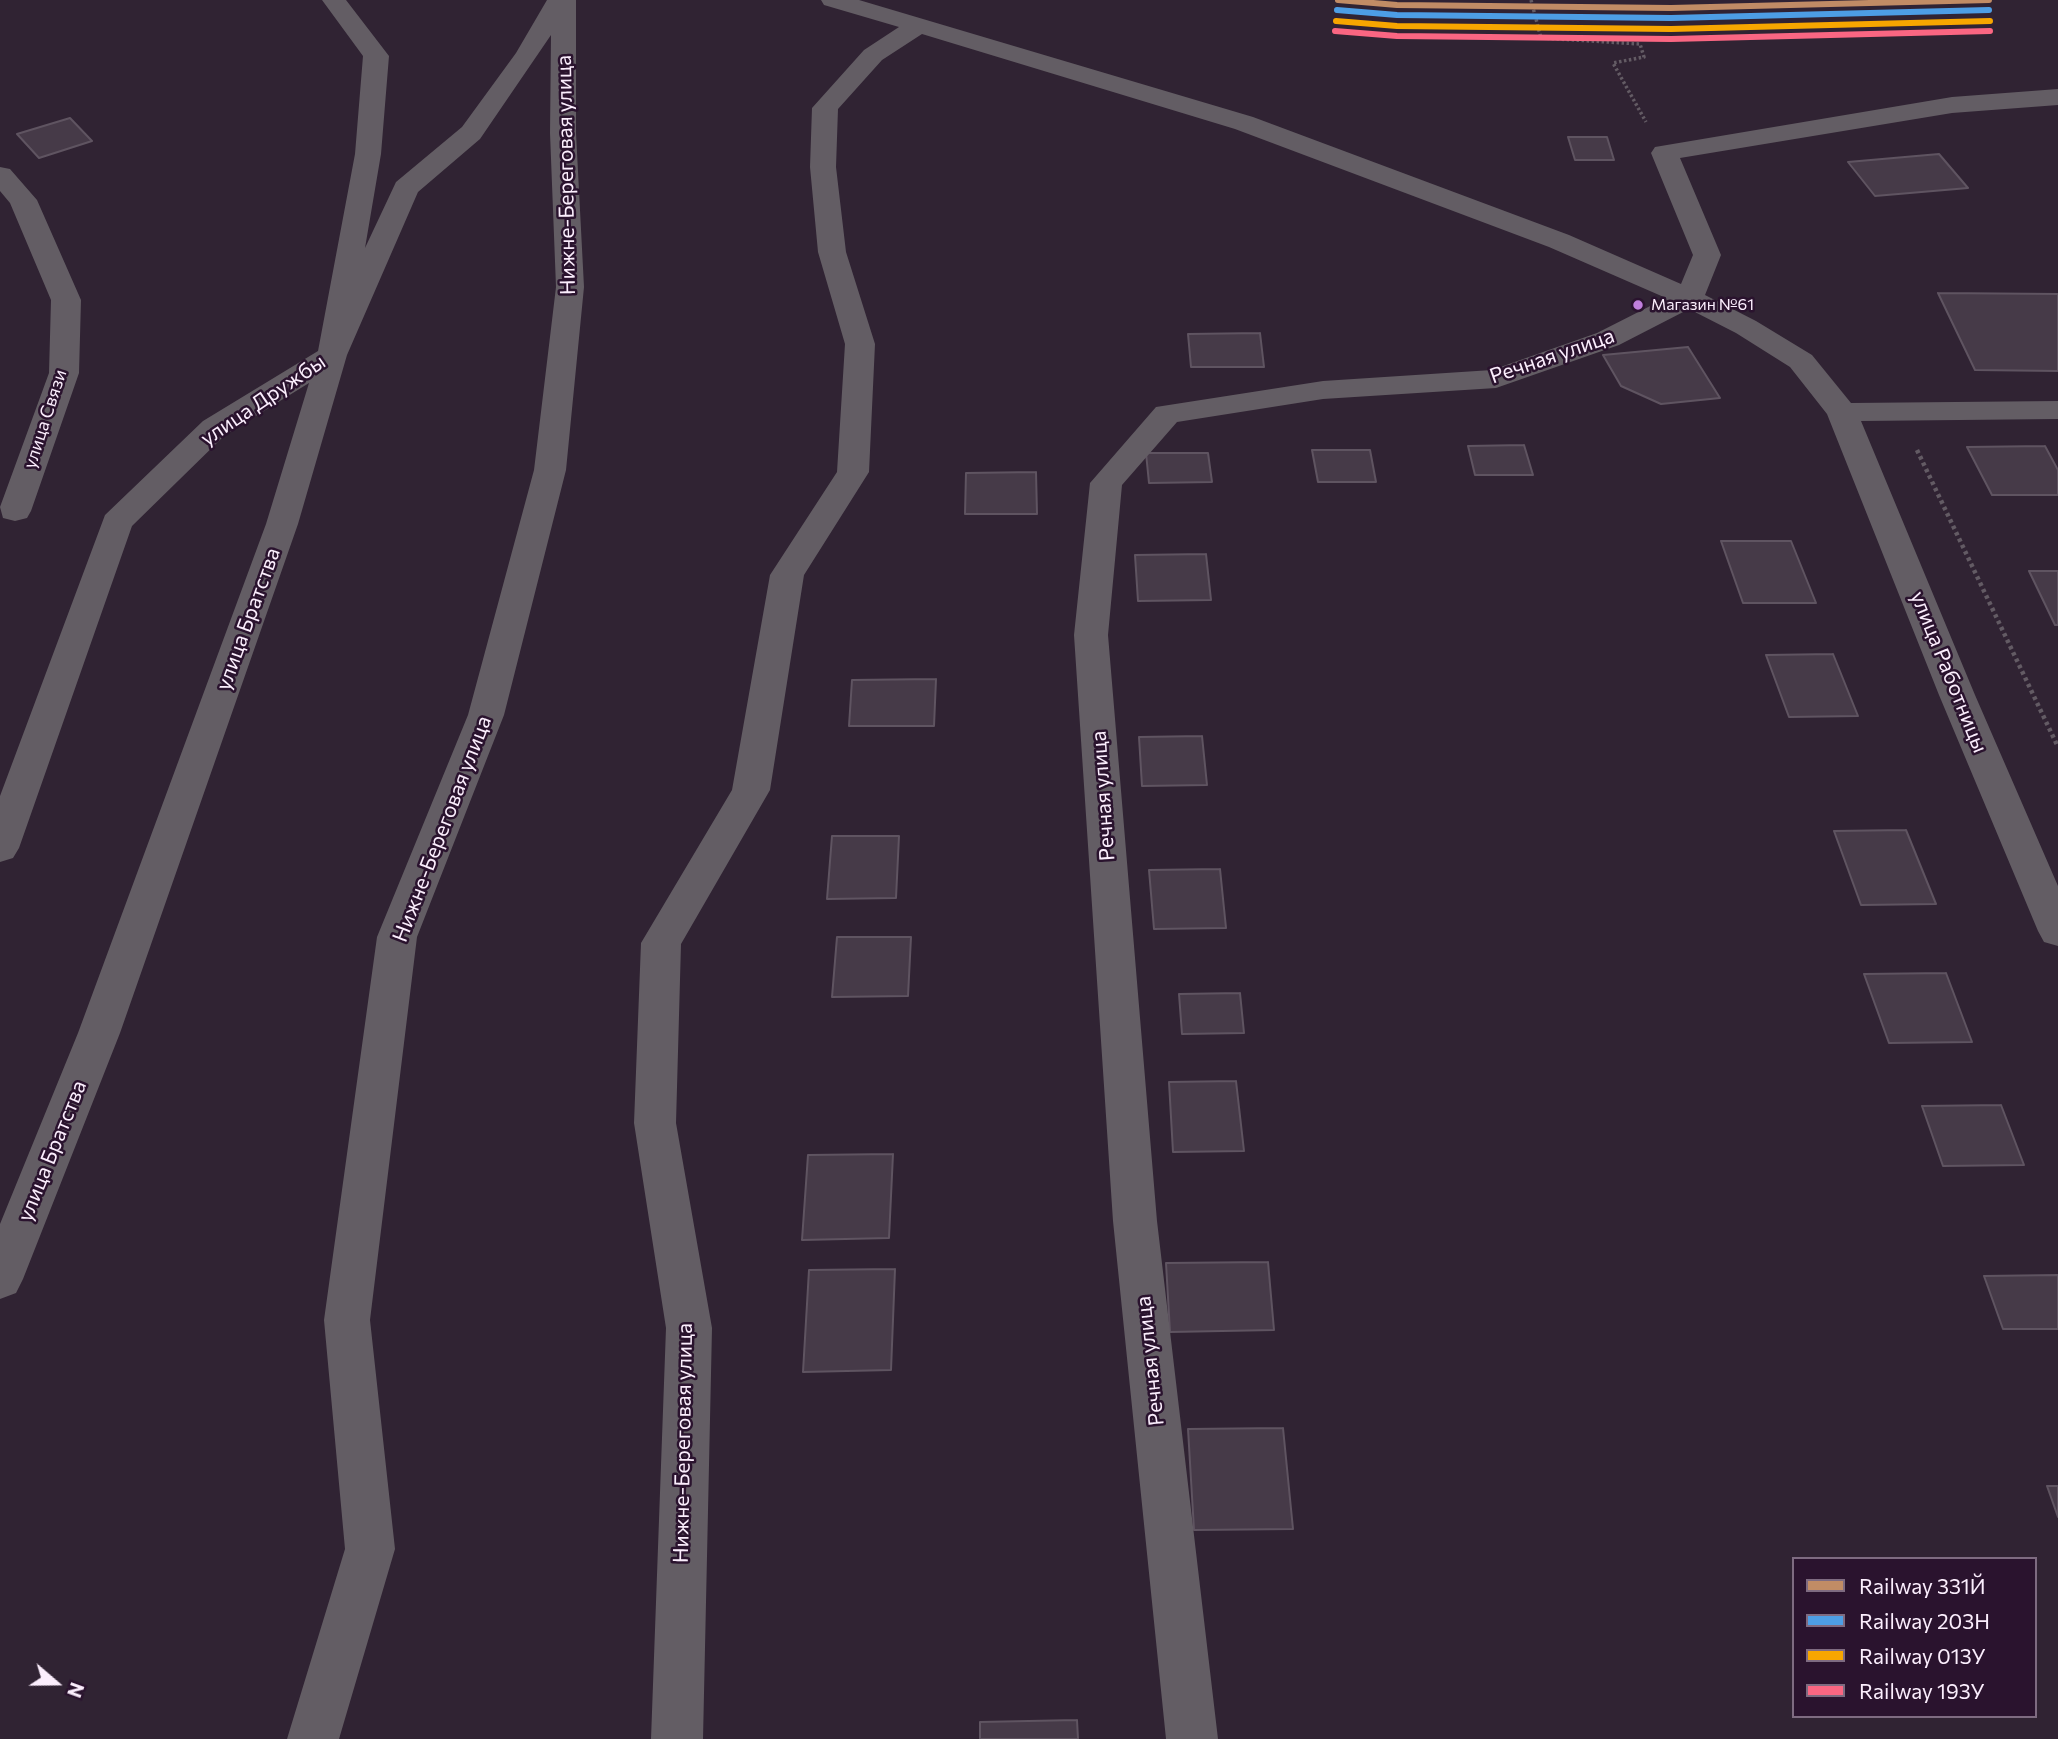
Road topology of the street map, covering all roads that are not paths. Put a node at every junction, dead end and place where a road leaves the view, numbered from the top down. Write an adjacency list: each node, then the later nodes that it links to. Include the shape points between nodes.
1 (334, 0): 8 (street, улица Дружбы, via 376,56 368,154)
2 (561, 0): 8 (street, улица Братства, via 471,133 406,188); 15 (street, Нижне-Береговая улица, via 570,287 550,470 486,715 397,937 347,1320 370,1549)
3 (832, 0): 4 (street, улица Работницы)
4 (918, 26): 7 (street, улица Работницы, via 1244,123 1559,241); 16 (street, Нижне-Береговая улица, via 873,55 825,108 823,167 832,252 860,344 853,472 787,575 751,790 661,943 655,1123 688,1328)
5 (2058, 97): 7 (street, via 1952,105 1664,153 1707,255)
6 (0, 175): 11 (street, улица Связи, via 23,200 66,300 64,373)
7 (1689, 298): 10 (street, улица Работницы, via 1801,361); 17 (street, Речная улица, via 1608,339 1496,379 1323,390 1167,414 1106,483 1091,635 1135,1221)
8 (332, 355): 12 (street, улица Дружбы, via 214,428 117,522); 14 (street, улица Братства, via 282,524 104,1020)
9 (2058, 410): 10 (street)
10 (1842, 412): 13 (street, улица Работницы)
11 (15, 510)
12 (0, 848)
13 (2058, 931)
14 (0, 1279)
15 (313, 1739)
16 (677, 1739)
17 (1192, 1739)

